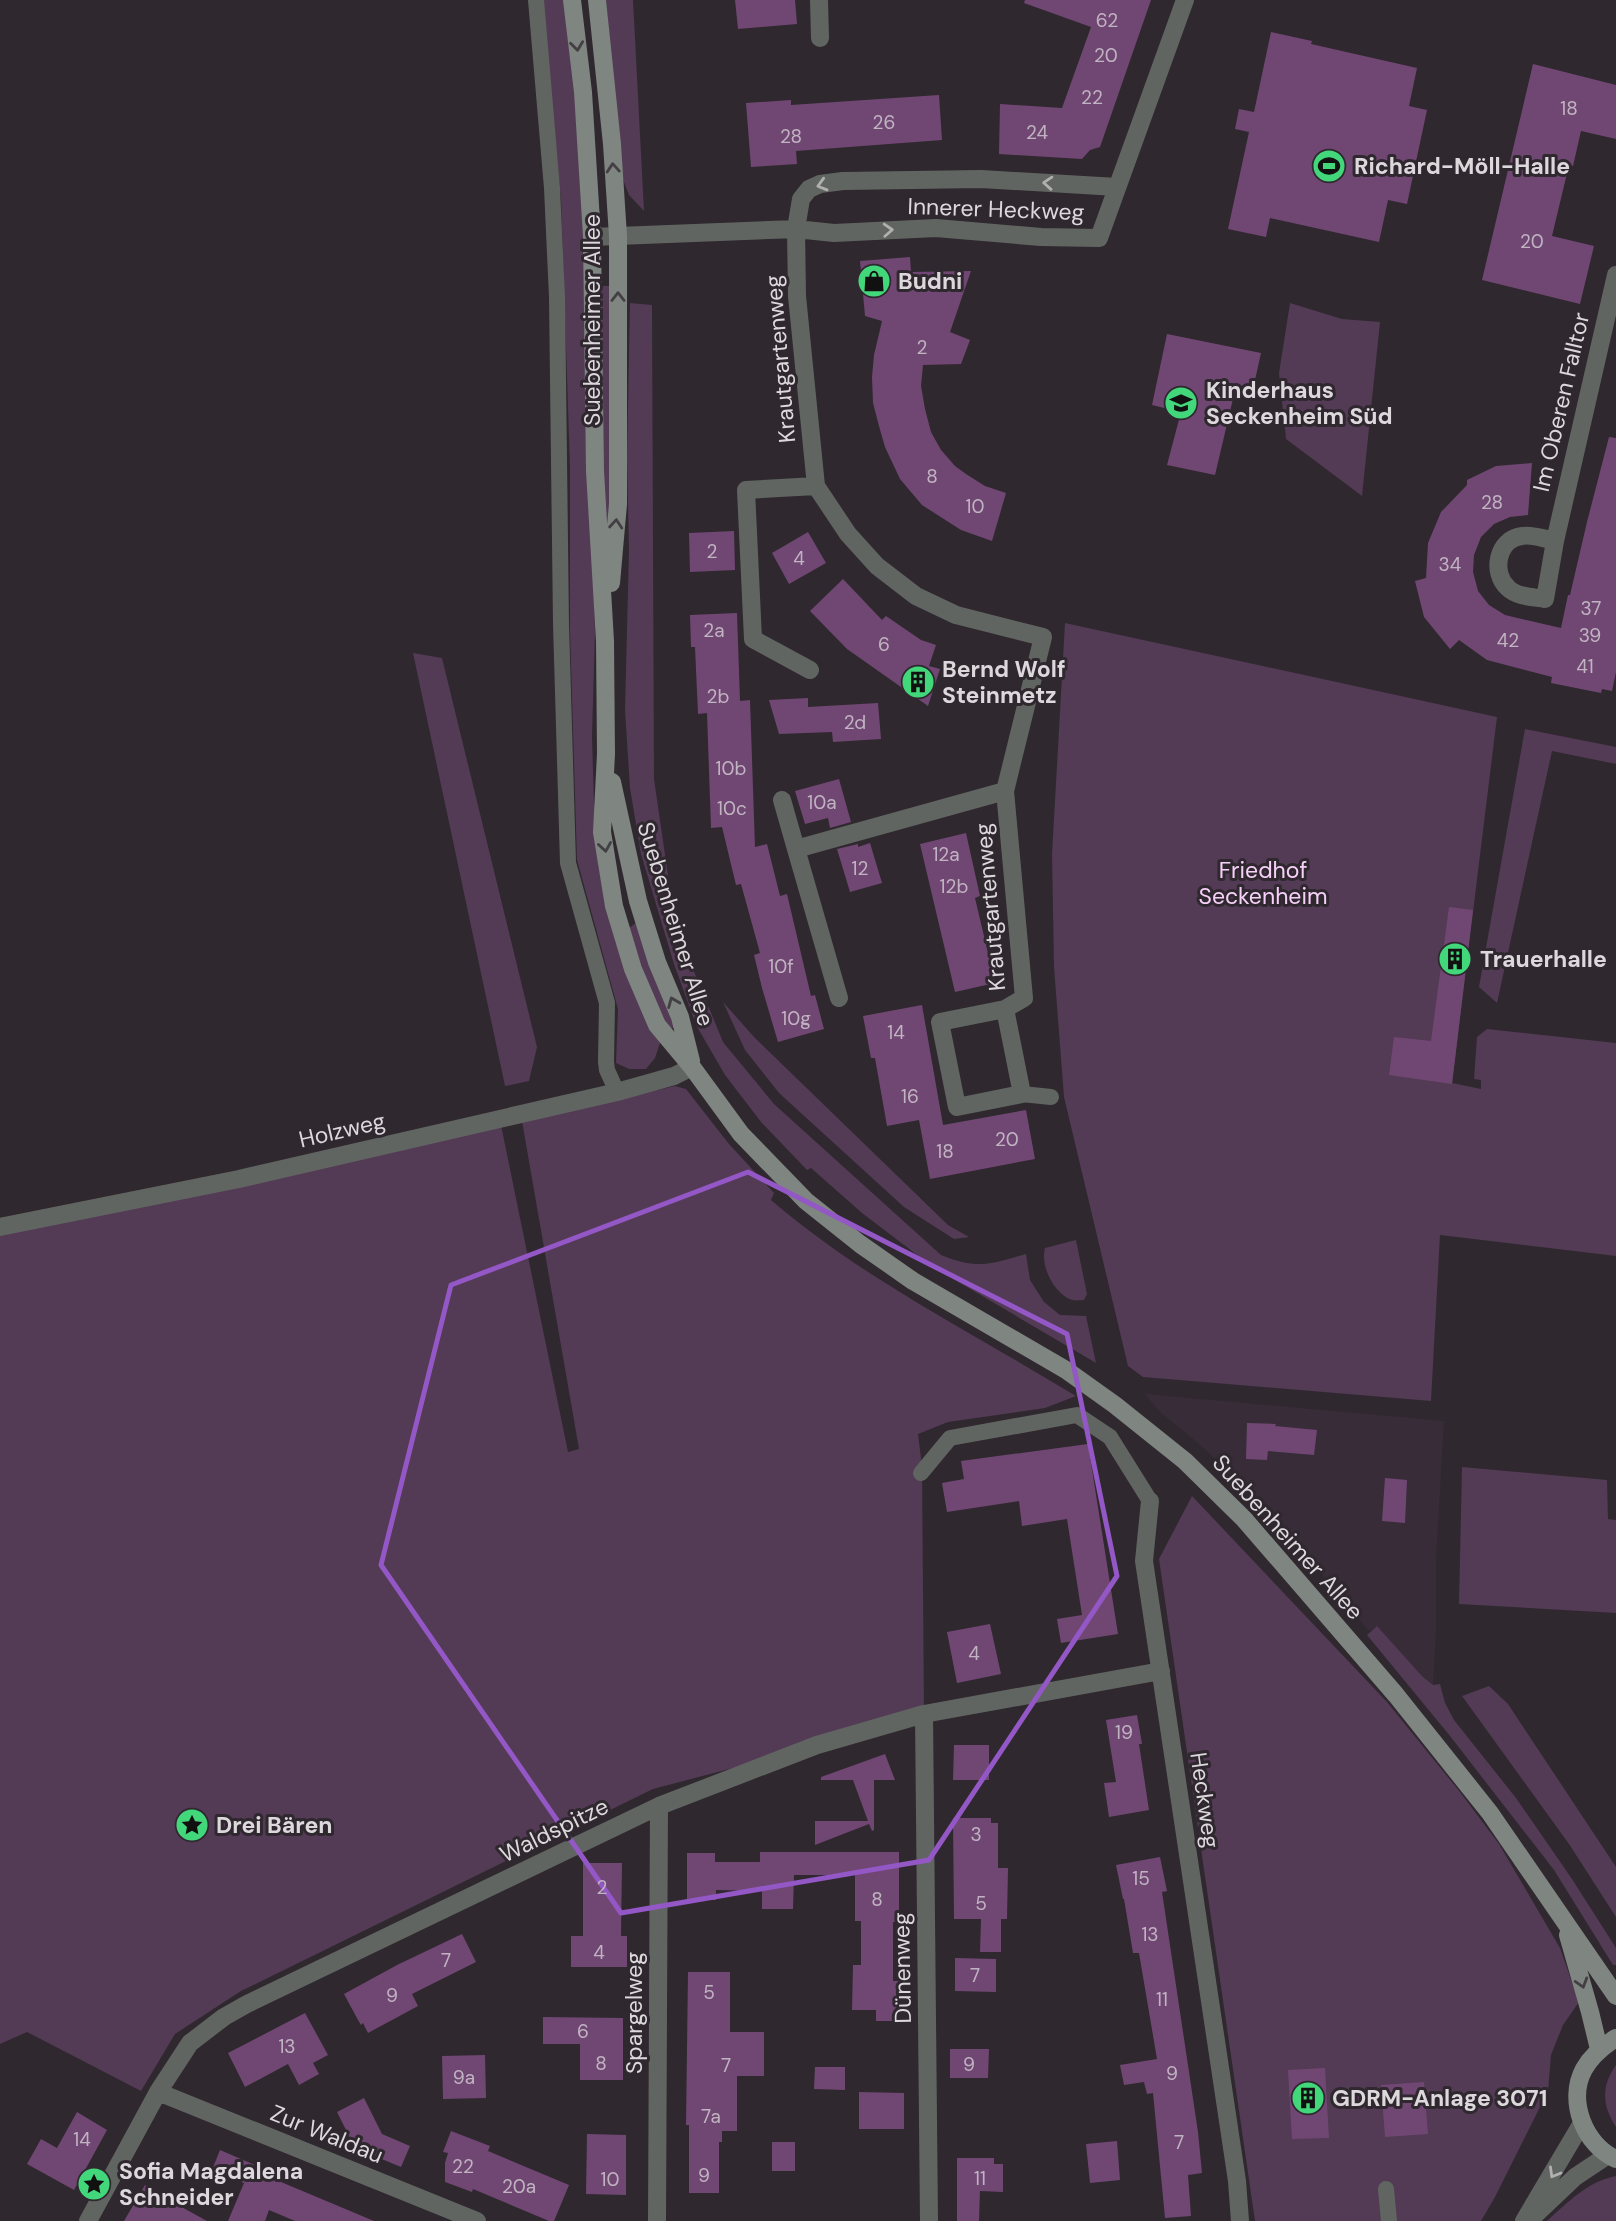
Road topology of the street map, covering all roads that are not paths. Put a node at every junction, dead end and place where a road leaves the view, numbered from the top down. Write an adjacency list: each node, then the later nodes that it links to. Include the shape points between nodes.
1 (536, 0): 23 (lane, via 557,297 568,863 607,1003 606,1062)
2 (572, 0): 10 (main road, Suebenheimer Allee, one-way to 10)
3 (597, 0): 9 (main road, Suebenheimer Allee, one-way to 3)
4 (819, 0): 6 (street)
5 (1185, 0): 7 (street, Innerer Heckweg)
6 (820, 38)
7 (1116, 187): 8 (street, Innerer Heckweg, one-way to 8, via 981,179 820,184 801,199); 8 (street, Innerer Heckweg, one-way to 7, via 834,233 936,228 1099,238)
8 (796, 229): 9 (street, Innerer Heckweg); 12 (street, Krautgartenweg, via 797,296)
9 (618, 236): 10 (street, Innerer Heckweg); 14 (main road, Suebenheimer Allee, one-way to 9, via 618,504)
10 (592, 237): 14 (main road, Suebenheimer Allee, via 595,471)
11 (1616, 275): 13 (street, Im Oberen Falltor)
12 (816, 486): 15 (street, via 746,490 753,639); 17 (street, Krautgartenweg, via 848,534 877,566 916,596 956,615 1043,637)
13 (1555, 541)
14 (606, 641): 16 (main road, Suebenheimer Allee)
15 (810, 670)
16 (606, 754): 22 (main road, Suebenheimer Allee, one-way to 16, via 680,1017 638,901); 22 (main road, Suebenheimer Allee, one-way to 22, via 602,832 614,906 632,969 657,1025)
17 (1005, 791): 19 (street, Krautgartenweg); 21 (street, Krautgartenweg, via 1024,998)
18 (782, 800): 19 (street)
19 (796, 849): 20 (street)
20 (839, 998)
21 (1005, 1009): 24 (street, Krautgartenweg); 24 (street, Krautgartenweg, via 940,1022 957,1107)
22 (692, 1067): 23 (street, Holzweg); 32 (main road, Suebenheimer Allee, via 741,1134 817,1210 914,1281 1066,1370 1115,1405 1185,1461 1244,1518 1490,1813)
23 (617, 1091): 26 (street, Holzweg, via 239,1179)
24 (1022, 1094): 25 (lane, Krautgartenweg)
25 (1051, 1097)
26 (0, 1227)
27 (921, 1473): 28 (lane, Heckweg, via 950,1438 1077,1415 1111,1437)
28 (1150, 1501): 29 (street, Heckweg, via 1144,1561)
29 (1161, 1671): 30 (street, Waldspitze); 44 (street, Heckweg)
30 (924, 1714): 31 (street, Waldspitze, via 817,1745); 43 (street, Dünenweg)
31 (659, 1806): 36 (street, Waldspitze, via 223,2017 190,2043); 42 (street, Spargelweg)
32 (1563, 1919): 33 (main road, Suebenheimer Allee); 35 (main road, Suebenheimer Allee, one-way to 35)
33 (1616, 1996)
34 (1616, 2038): 35 (main road)
35 (1599, 2049): 37 (main road, via 1583,2071 1577,2096)
36 (159, 2092): 40 (street, Waldspitze); 41 (street, Zur Waldau)
37 (1582, 2123): 38 (main road, via 1592,2141); 46 (street, one-way to 46)
38 (1612, 2157): 46 (street, via 1575,2177)
39 (1386, 2189): 45 (lane)
40 (88, 2221)
41 (477, 2221)
42 (657, 2221)
43 (929, 2221)
44 (1240, 2221)
45 (1389, 2221)
46 (1527, 2221)

